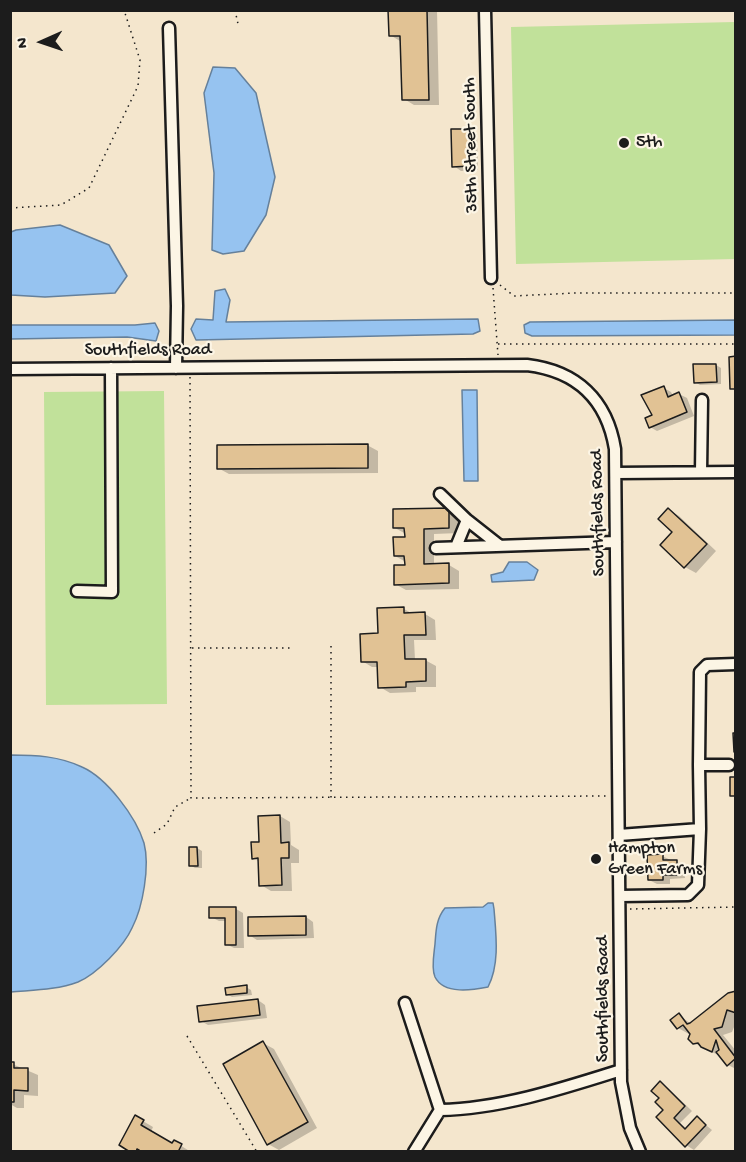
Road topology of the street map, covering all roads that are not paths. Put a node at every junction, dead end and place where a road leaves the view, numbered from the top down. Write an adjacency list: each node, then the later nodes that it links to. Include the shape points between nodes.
1 (485, 10): 3 (street, 35th Street South)
2 (169, 28): 5 (street)
3 (491, 278)
4 (111, 368): 5 (street, Southfields Road); 6 (street, Southfields Road); 17 (street, via 112,592)
5 (176, 368): 10 (street, Southfields Road, via 497,364 542,367 581,385 592,396 608,420)
6 (10, 369)
7 (702, 400): 8 (street)
8 (701, 472): 9 (street); 10 (street)
9 (735, 472)
10 (616, 473): 13 (street, Southfields Road)
11 (440, 494): 12 (street)
12 (467, 520): 14 (street); 15 (street)
13 (616, 542): 14 (street); 22 (street, Southfields Road)
14 (500, 546): 15 (street)
15 (456, 547): 16 (street)
16 (436, 548)
17 (77, 591)
18 (735, 664): 19 (street, via 707,665 700,672)
19 (699, 765): 20 (street); 21 (street)
20 (729, 765)
21 (700, 829): 22 (street); 23 (street, via 698,885 688,895)
22 (619, 835): 23 (street, Southfields Road)
23 (620, 896): 25 (street, Southfields Road)
24 (405, 1004): 26 (street)
25 (621, 1070): 26 (street, via 506,1101); 28 (street, Southfields Road, via 624,1105)
26 (440, 1110): 27 (street)
27 (414, 1152)
28 (640, 1152)

